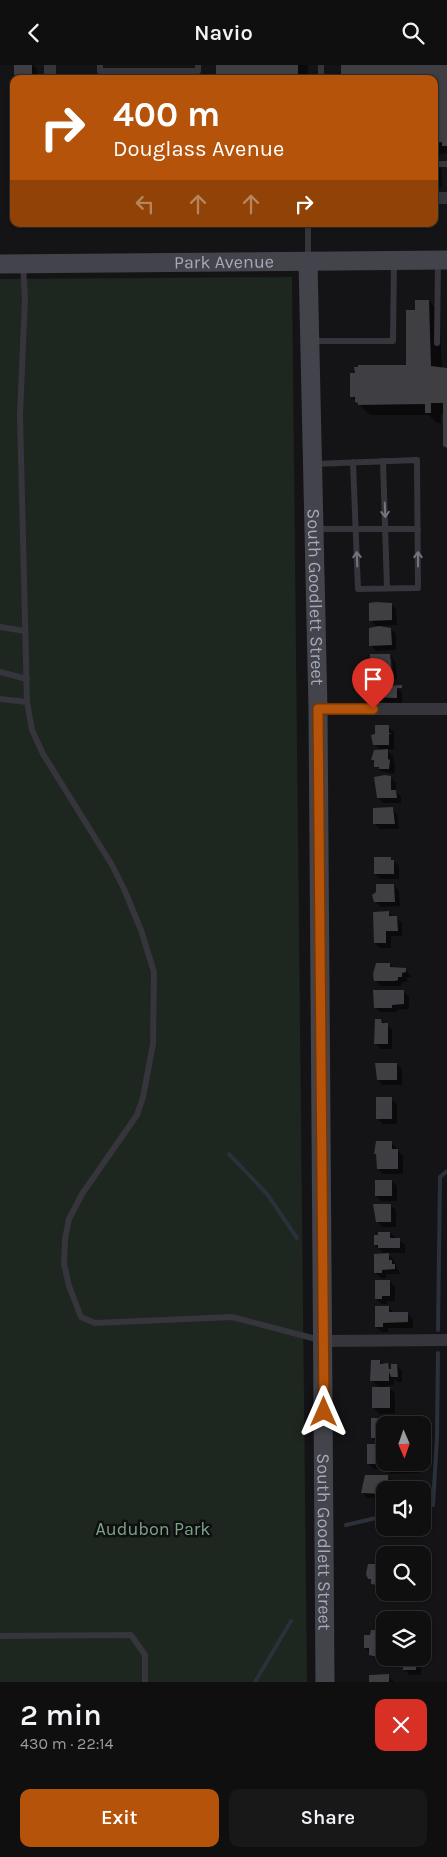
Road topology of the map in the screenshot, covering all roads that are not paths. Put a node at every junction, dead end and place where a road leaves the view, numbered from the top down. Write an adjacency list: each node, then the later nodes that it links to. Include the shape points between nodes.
1 (100, 65): 3 (lane, via 100,71)
2 (198, 65): 3 (lane, via 198,71)
3 (123, 71): 4 (lane)
4 (123, 75)
5 (308, 227): 8 (lane)
6 (442, 260): 7 (main road, Park Avenue); 12 (lane)
7 (394, 261): 8 (main road, Park Avenue); 11 (lane, via 393,341)
8 (308, 262): 10 (main road, Park Avenue); 11 (main road, South Goodlett Street)
9 (0, 264): 10 (main road, Park Avenue)
10 (23, 264): 22 (lane, via 25,298 20,415)
11 (310, 341): 15 (main road, South Goodlett Street)
12 (437, 343)
13 (383, 461): 14 (lane); 18 (lane, one-way to 18); 19 (lane, via 417,460)
14 (353, 463): 15 (lane); 17 (lane)
15 (313, 464): 16 (main road, South Goodlett Street)
16 (314, 529): 17 (lane); 27 (main road, South Goodlett Street)
17 (355, 529): 18 (lane); 20 (lane, one-way to 17, via 358,589)
18 (386, 529): 19 (lane); 20 (lane)
19 (418, 529): 20 (lane, one-way to 19, via 418,588)
20 (387, 588)
21 (0, 627): 22 (lane)
22 (25, 631): 24 (lane)
23 (0, 672): 24 (lane)
24 (26, 679): 26 (lane)
25 (0, 699): 26 (lane)
26 (27, 702): 30 (lane, via 32,730 43,754 124,889 154,972 153,1044 144,1097 137,1115 82,1194 69,1219 64,1264 81,1317 95,1323 232,1317)
27 (318, 709): 28 (street); 30 (main road, South Goodlett Street)
28 (447, 709)
29 (447, 1340): 30 (street)
30 (324, 1341): 33 (main road, South Goodlett Street)
31 (0, 1636): 32 (lane, via 131,1635 145,1655)
32 (146, 1682)
33 (325, 1682)

